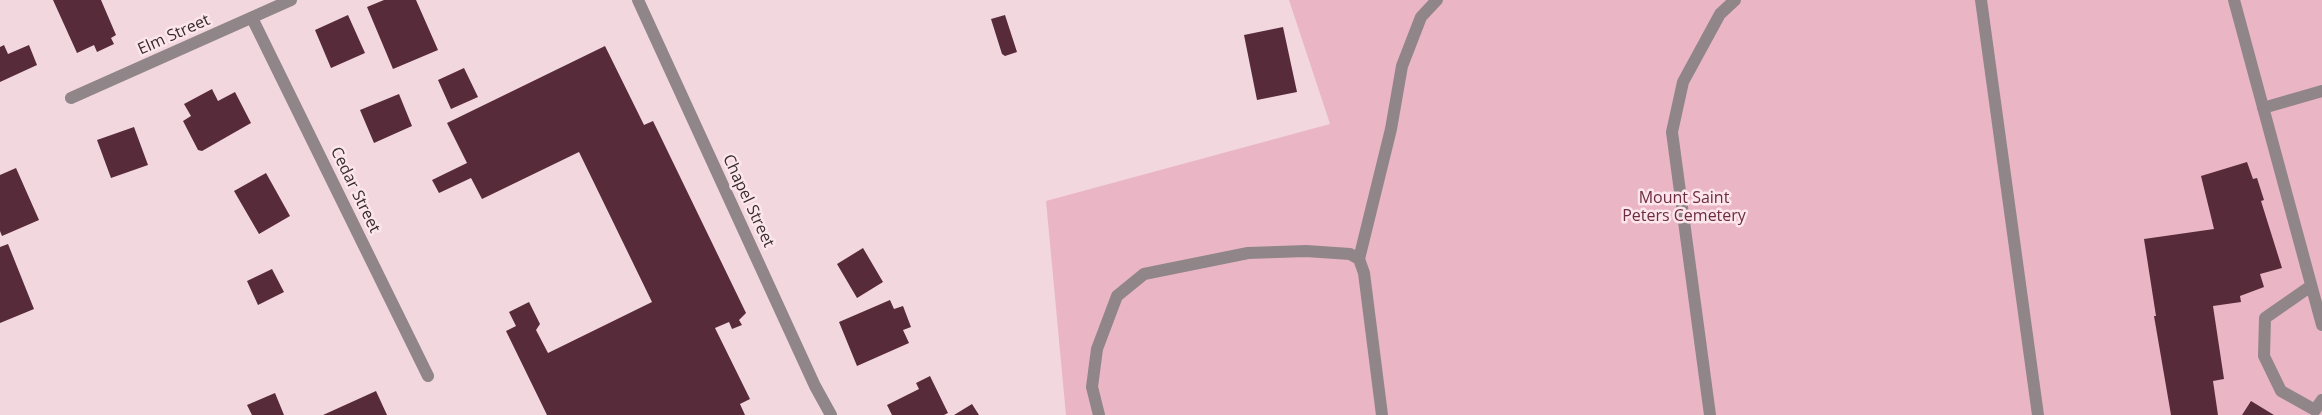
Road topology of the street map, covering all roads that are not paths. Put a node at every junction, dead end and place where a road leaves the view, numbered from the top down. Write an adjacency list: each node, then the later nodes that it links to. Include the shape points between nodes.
1 (291, 0): 7 (street, Elm Street)
2 (638, 0): 16 (street, Chapel Street, via 815,386)
3 (1437, 0): 11 (street, via 1421,17 1402,66 1391,129)
4 (1735, 0): 19 (street, via 1720,14 1683,82 1672,132)
5 (1981, 0): 20 (street)
6 (2234, 0): 10 (street)
7 (252, 18): 9 (street, Elm Street); 14 (street, Cedar Street)
8 (2322, 91): 10 (street)
9 (71, 98)
10 (2263, 108): 12 (street)
11 (1359, 259): 17 (street, via 1350,254 1306,251 1248,253 1144,274 1117,296 1097,350 1092,388); 18 (street, via 1364,272)
12 (2312, 286): 13 (street); 15 (street, via 2266,318 2264,356 2281,391 2316,410)
13 (2322, 325)
14 (428, 376)
15 (2322, 400)
16 (832, 415)
17 (1099, 415)
18 (1382, 415)
19 (1710, 415)
20 (2038, 415)

